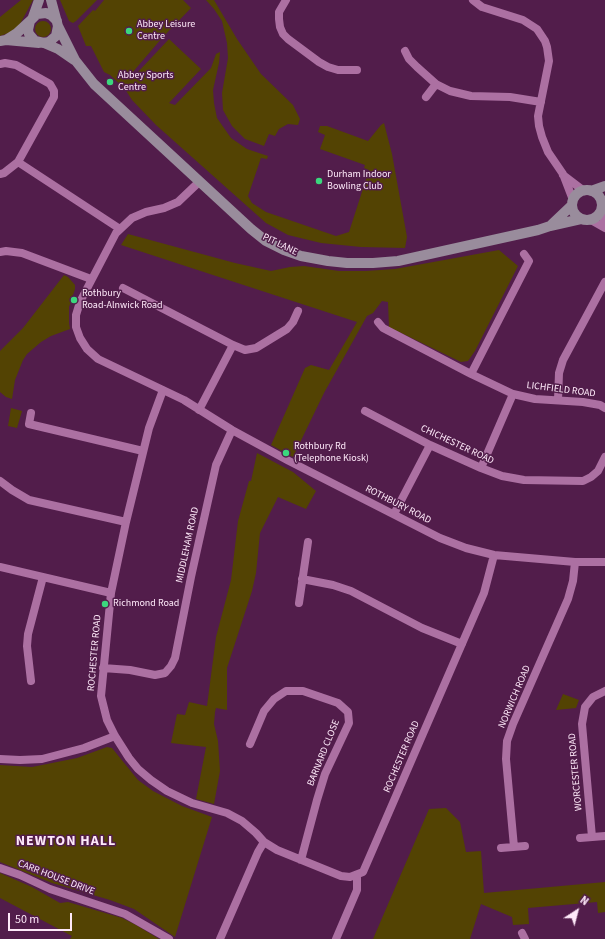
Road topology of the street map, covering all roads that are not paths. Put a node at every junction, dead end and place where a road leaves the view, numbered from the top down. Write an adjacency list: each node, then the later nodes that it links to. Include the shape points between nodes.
1 (39, 0): 5 (street)
2 (51, 0): 6 (street)
3 (286, 0): 12 (street, via 279,12 283,34 319,62)
4 (473, 0): 15 (street, via 482,7 523,20 540,33 547,47 549,61)
5 (32, 19): 6 (street, via 37,14 46,13); 7 (street, via 17,33); 8 (street, via 29,34)
6 (58, 24): 8 (street, via 53,40); 10 (street)
7 (3, 41): 8 (street)
8 (41, 43): 10 (street, via 58,49)
9 (405, 51): 13 (street, via 409,59)
10 (75, 60): 19 (street, PIT LANE, via 94,84)
11 (0, 64): 16 (street, via 16,65 50,84 54,91 54,97)
12 (352, 73)
13 (436, 84): 14 (street); 15 (street, via 464,95 510,96)
14 (426, 98)
15 (540, 102): 18 (street, via 538,116 542,137 548,152)
16 (18, 162): 17 (street); 27 (street)
17 (0, 174)
18 (563, 174): 21 (street); 22 (street)
19 (199, 182): 25 (street, PIT LANE, via 266,240 301,256 328,261 398,261); 27 (street, ROTHBURY ROAD, via 178,202 139,214)
20 (605, 186): 21 (street)
21 (587, 191): 22 (street, via 575,196); 23 (street, via 599,196)
22 (572, 203): 24 (street, via 576,216); 25 (street)
23 (603, 210): 24 (street, via 596,217)
24 (586, 219): 25 (street, PIT LANE); 26 (street)
25 (550, 226)
26 (605, 228)
27 (120, 229): 30 (street, ROTHBURY ROAD)
28 (0, 252): 30 (street, via 22,253)
29 (524, 254): 36 (street, via 529,261)
30 (91, 279): 37 (street, ROTHBURY ROAD, via 76,315 76,327 86,349 98,359)
31 (605, 282): 39 (street, via 563,360 559,373)
32 (123, 288): 35 (street)
33 (298, 312): 35 (street, via 287,329 256,348 245,350)
34 (378, 322): 36 (street, LICHFIELD ROAD, via 383,328)
35 (233, 345): 41 (street)
36 (471, 374): 38 (street, LICHFIELD ROAD)
37 (162, 390): 41 (street, ROTHBURY ROAD); 46 (street)
38 (513, 394): 39 (street, LICHFIELD ROAD, via 535,399); 48 (street)
39 (558, 400): 40 (street, LICHFIELD ROAD, via 583,402)
40 (605, 408)
41 (199, 410): 44 (street, ROTHBURY ROAD)
42 (365, 412): 45 (street, CHICHESTER ROAD)
43 (32, 413): 46 (street, via 29,424)
44 (232, 430): 50 (street, ROTHBURY ROAD, via 289,462); 62 (street, MIDDLEHAM ROAD, via 216,465 173,662 165,673 155,675)
45 (430, 445): 48 (street, CHICHESTER ROAD); 50 (street)
46 (143, 451): 51 (street)
47 (605, 457): 48 (street, CHICHESTER ROAD, via 598,471 583,481 524,480 502,476)
48 (481, 468)
49 (0, 481): 51 (street, via 29,500)
50 (394, 514): 53 (street, ROTHBURY ROAD, via 440,538)
51 (126, 522): 59 (street, ROCHESTER ROAD)
52 (308, 542): 58 (street)
53 (494, 555): 54 (street, ROTHBURY ROAD); 61 (street, ROCHESTER ROAD, via 484,593)
54 (575, 562): 55 (street, ROTHBURY ROAD); 73 (street, NORWICH ROAD, via 568,599 507,741 506,759)
55 (605, 562)
56 (0, 567): 57 (street)
57 (43, 577): 59 (street); 63 (street, via 28,634)
58 (302, 579): 60 (street); 61 (street, via 351,591 422,628)
59 (111, 593): 62 (street, ROCHESTER ROAD)
60 (299, 603)
61 (462, 644): 77 (street, ROCHESTER ROAD, via 367,866)
62 (103, 668): 65 (street, ROCHESTER ROAD, via 101,696 107,720)
63 (31, 681)
64 (605, 691): 69 (street, WORCESTER ROAD, via 593,697 585,707 582,724)
65 (115, 736): 67 (street, via 84,748 42,759); 71 (street, via 138,769 157,784 192,803 242,821)
66 (250, 744): 75 (street, BARNARD CLOSE, via 264,712 274,699 286,691 303,692 338,703 348,712 349,723 325,774)
67 (0, 759)
68 (605, 836): 69 (street)
69 (592, 837): 70 (street)
70 (580, 838)
71 (264, 842): 75 (street); 79 (street)
72 (525, 846): 73 (street)
73 (514, 847): 74 (street)
74 (501, 848)
75 (301, 860): 77 (street, via 341,876)
76 (0, 868): 78 (street, CARR HOUSE DRIVE, via 50,889 125,914)
77 (357, 875): 80 (street, via 357,890)
78 (169, 939)
79 (220, 939)
80 (336, 939)

